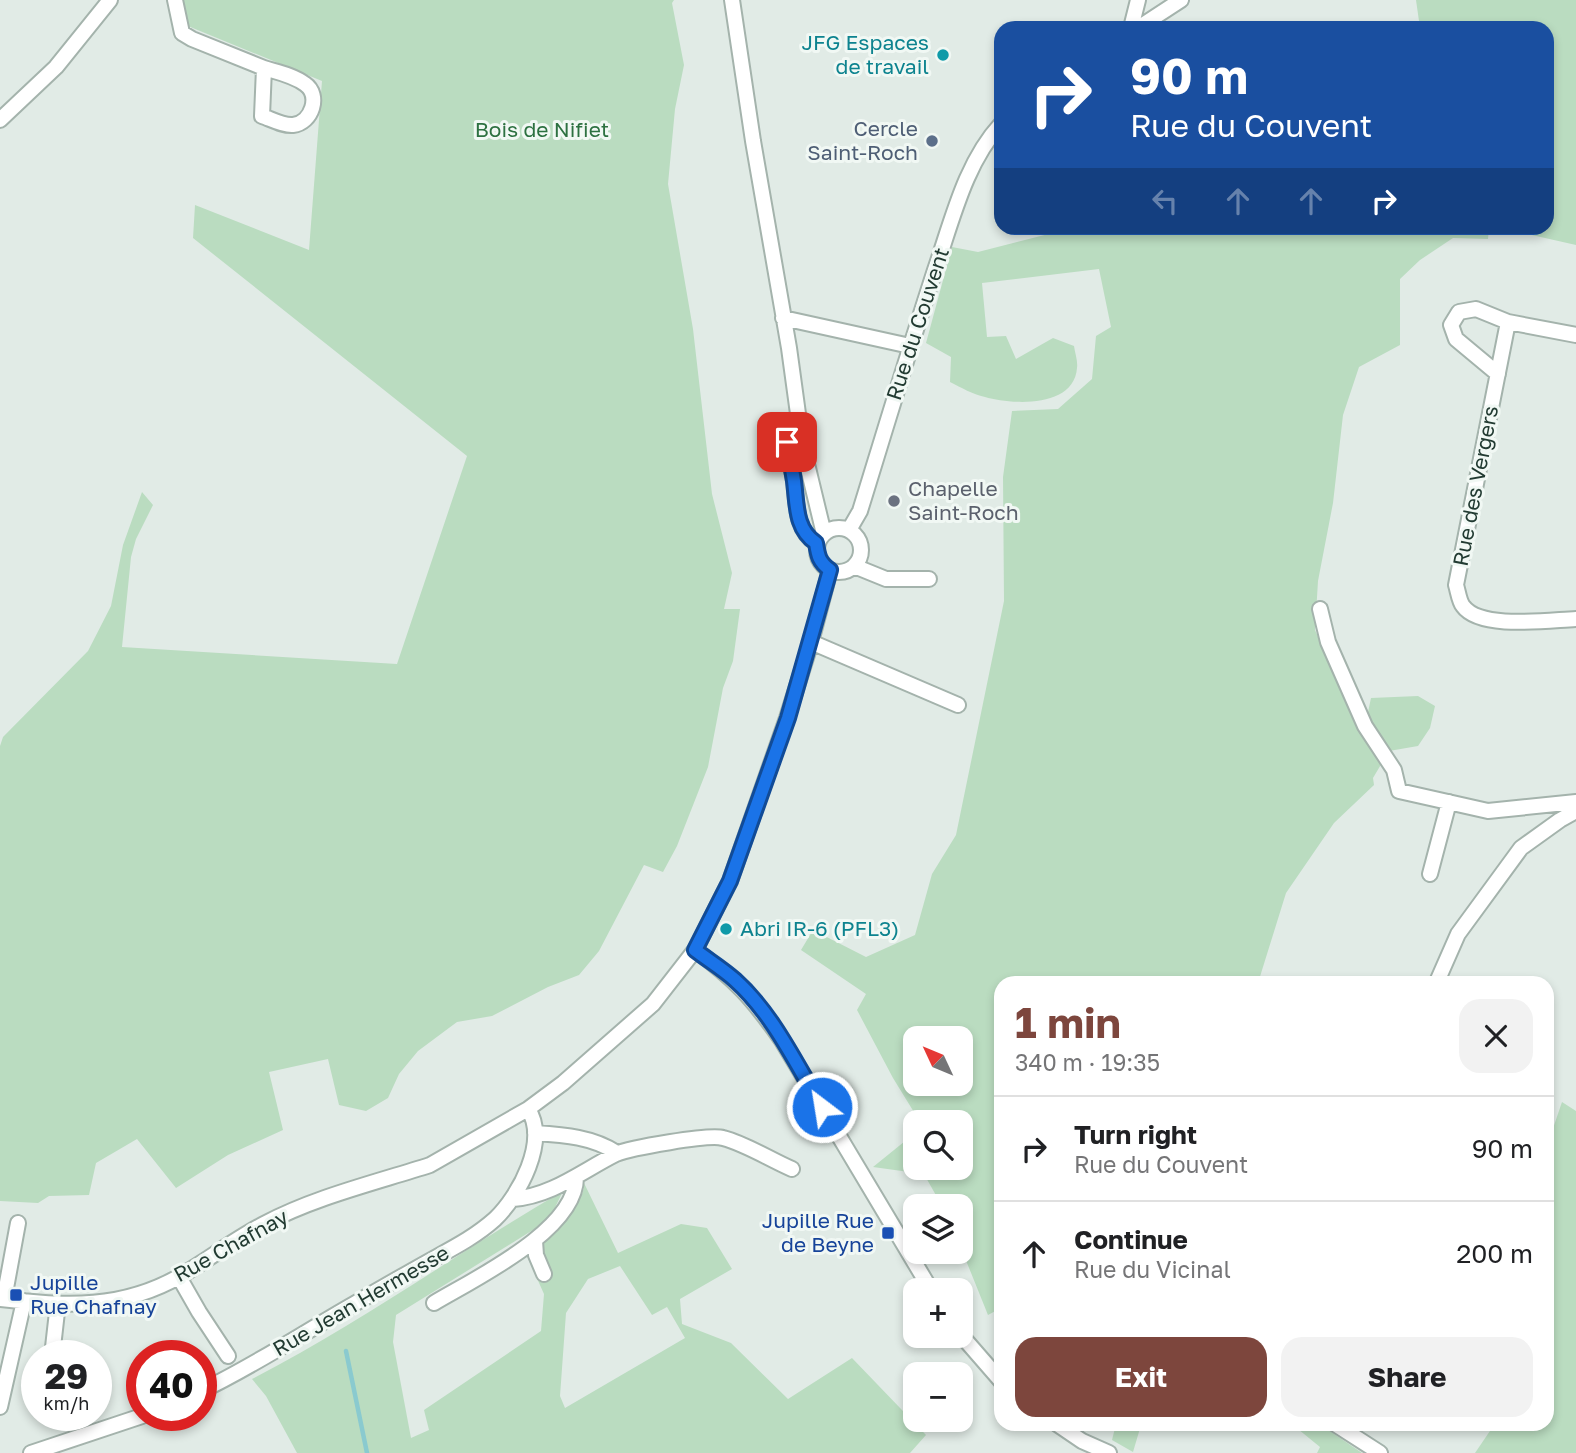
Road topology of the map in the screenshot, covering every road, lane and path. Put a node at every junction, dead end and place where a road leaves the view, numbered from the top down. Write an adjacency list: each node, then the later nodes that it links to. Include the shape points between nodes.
1 (110, 0): 9 (street, via 56,66)
2 (175, 0): 8 (street, via 182,33)
3 (732, 0): 11 (street)
4 (1138, 0): 6 (street)
5 (1181, 0): 7 (street)
6 (1133, 21)
7 (1149, 21)
8 (264, 68): 8 (street, via 262,116 290,126 299,123 307,117 313,93 307,85)
9 (0, 120)
10 (994, 132): 14 (street, Rue du Couvent, via 967,179)
11 (783, 318): 14 (street); 18 (street)
12 (1508, 322): 13 (street); 15 (street, Rue des Vergers); 15 (street, via 1476,309 1459,312 1451,325 1456,339)
13 (1576, 335)
14 (910, 346): 17 (street, Rue du Couvent, via 860,511)
15 (1498, 374): 23 (street, Rue des Vergers, via 1456,585 1463,606 1477,618)
16 (787, 442): 18 (street, via 803,530 808,538)
17 (849, 530): 18 (street, via 839,528); 19 (street, via 859,540 861,554)
18 (820, 538): 20 (street, via 818,556)
19 (854, 566): 20 (street, via 843,572); 21 (street, via 886,579)
20 (830, 570): 24 (street)
21 (929, 579)
22 (1320, 610): 26 (street, via 1328,642 1365,726 1394,769 1399,791)
23 (1576, 620)
24 (811, 642): 25 (street); 30 (street, via 730,881)
25 (958, 705)
26 (1449, 802): 27 (street, via 1488,811); 29 (street)
27 (1576, 802)
28 (1576, 811): 31 (street, via 1521,848 1458,934)
29 (1430, 874)
30 (695, 950): 32 (street, via 653,1004); 42 (street, via 735,981 782,1039)
31 (1440, 976)
32 (528, 1109): 33 (street); 41 (street, Rue Chafnay, via 430,1165 299,1208 262,1225)
33 (536, 1133): 34 (street, via 601,1142); 37 (street, via 528,1169)
34 (617, 1153): 35 (street, via 716,1137); 36 (street)
35 (792, 1169)
36 (576, 1177): 37 (street, via 529,1198); 39 (street, via 570,1201)
37 (513, 1199): 51 (street, Rue Jean Hermesse, via 476,1235)
38 (18, 1223): 43 (street)
39 (535, 1241): 40 (street); 46 (street)
40 (544, 1274)
41 (179, 1277): 45 (street, Rue Chafnay, via 109,1303); 49 (street)
42 (924, 1278)
43 (2, 1299): 44 (street, Rue Chafnay)
44 (24, 1301): 45 (street, Rue Chafnay); 52 (street)
45 (58, 1303): 47 (street)
46 (434, 1303)
47 (54, 1340)
48 (972, 1348): 50 (street)
49 (228, 1356)
50 (994, 1373)
51 (217, 1383)
52 (0, 1407)
53 (126, 1421): 56 (street)
54 (1067, 1431): 57 (street)
55 (1346, 1431): 58 (street)
56 (31, 1453)
57 (1109, 1453)
58 (1380, 1453)

